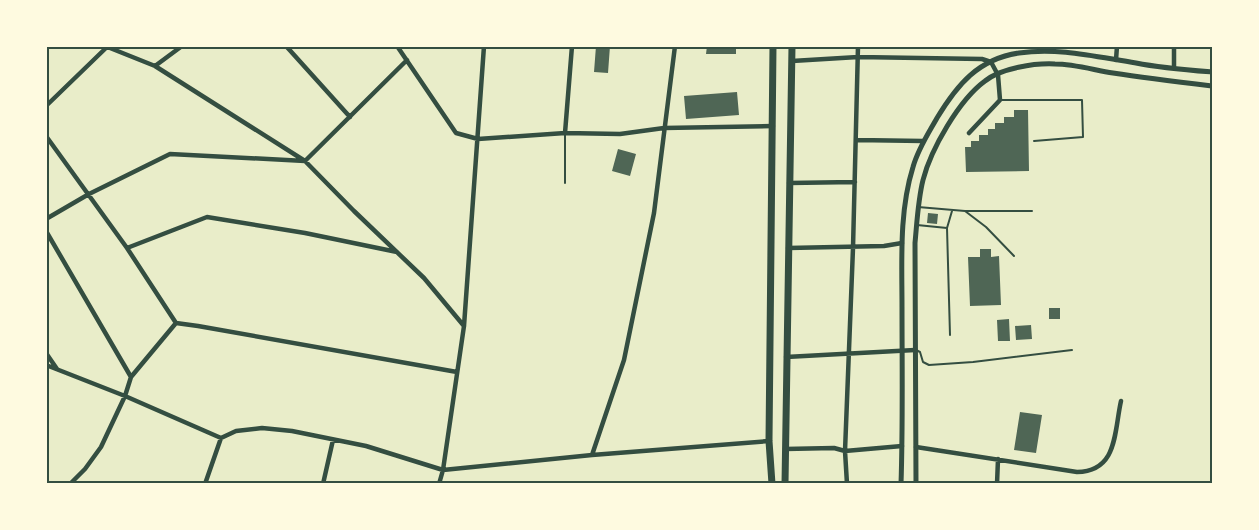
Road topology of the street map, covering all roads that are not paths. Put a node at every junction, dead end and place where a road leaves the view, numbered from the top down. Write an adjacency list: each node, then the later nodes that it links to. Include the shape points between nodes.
1 (182, 46): 19 (street)
2 (286, 46): 26 (street)
3 (398, 46): 15 (street)
4 (484, 46): 32 (street)
5 (572, 46): 29 (street)
6 (675, 46): 28 (street)
7 (773, 46): 27 (main road)
8 (792, 46): 17 (main road)
9 (858, 46): 14 (street)
10 (1117, 46): 16 (street)
11 (1174, 46): 20 (street)
12 (107, 47): 19 (street); 25 (street)
13 (1056, 49): 16 (street); 18 (street, via 1017,53)
14 (858, 57): 17 (street); 18 (street); 33 (street)
15 (407, 60): 26 (street); 32 (street, via 456,133)
16 (1116, 60): 20 (street)
17 (792, 61): 39 (main road)
18 (992, 62): 22 (street); 34 (street, via 979,68 954,91)
19 (155, 66): 36 (street)
20 (1174, 68): 21 (street)
21 (1212, 72)
22 (998, 75): 23 (street, via 1020,66 1055,64); 24 (street); 41 (street, via 986,79 964,100 944,132 923,179)
23 (1212, 86)
24 (1000, 100): 30 (street); 35 (lane, via 1082,100 1083,137)
25 (46, 106)
26 (350, 117): 36 (street)
27 (773, 126): 28 (street); 73 (main road)
28 (664, 129): 29 (street, via 620,134); 78 (street, via 654,213 624,360)
29 (565, 133): 32 (street); 38 (lane)
30 (969, 133)
31 (46, 136): 40 (street)
32 (478, 139): 57 (street)
33 (856, 140): 34 (street); 37 (street)
34 (923, 141): 46 (street, via 913,167)
35 (1034, 141)
36 (305, 161): 40 (street, via 170,154); 54 (street)
37 (855, 182): 39 (street); 53 (street)
38 (565, 183)
39 (789, 183): 52 (main road)
40 (88, 194): 45 (street); 51 (street)
41 (918, 207): 42 (lane); 47 (street)
42 (952, 210): 43 (lane); 48 (lane)
43 (965, 211): 44 (lane); 55 (lane, via 986,226)
44 (1032, 211)
45 (46, 219)
46 (904, 223): 47 (street); 50 (street)
47 (917, 225): 48 (lane); 60 (street)
48 (946, 228): 58 (lane)
49 (46, 231): 68 (street)
50 (902, 243): 53 (street); 59 (street)
51 (128, 248): 54 (street, via 207,217); 56 (street)
52 (788, 248): 53 (street); 64 (main road)
53 (853, 248): 63 (street)
54 (397, 252): 57 (street)
55 (1014, 256)
56 (176, 323): 67 (street); 68 (street)
57 (464, 326): 67 (street)
58 (950, 335)
59 (902, 350): 60 (street); 63 (street); 74 (street)
60 (915, 350): 61 (lane, via 929,365); 75 (street)
61 (1072, 350)
62 (46, 353): 66 (street)
63 (849, 353): 64 (street); 77 (street)
64 (786, 357): 76 (main road)
65 (46, 365): 66 (street)
66 (57, 369): 69 (street)
67 (457, 372): 80 (street)
68 (131, 377): 69 (street)
69 (125, 396): 71 (street); 81 (street, via 101,447)
70 (1121, 401): 79 (street, via 1109,457 1096,469 1077,472)
71 (220, 438): 72 (street, via 236,431 262,428); 83 (street)
72 (333, 440): 80 (street); 84 (street)
73 (769, 441): 78 (street); 86 (main road)
74 (902, 446): 77 (street); 89 (street)
75 (916, 447): 79 (street); 90 (street)
76 (785, 449): 77 (street); 87 (main road)
77 (845, 451): 88 (street)
78 (592, 455): 80 (street)
79 (998, 459): 91 (street)
80 (443, 470): 85 (street)
81 (70, 483): 82 (street)
82 (82, 483)
83 (205, 483)
84 (323, 483)
85 (439, 483)
86 (772, 483)
87 (785, 483)
88 (847, 483)
89 (901, 483)
90 (916, 483)
91 (997, 483)

